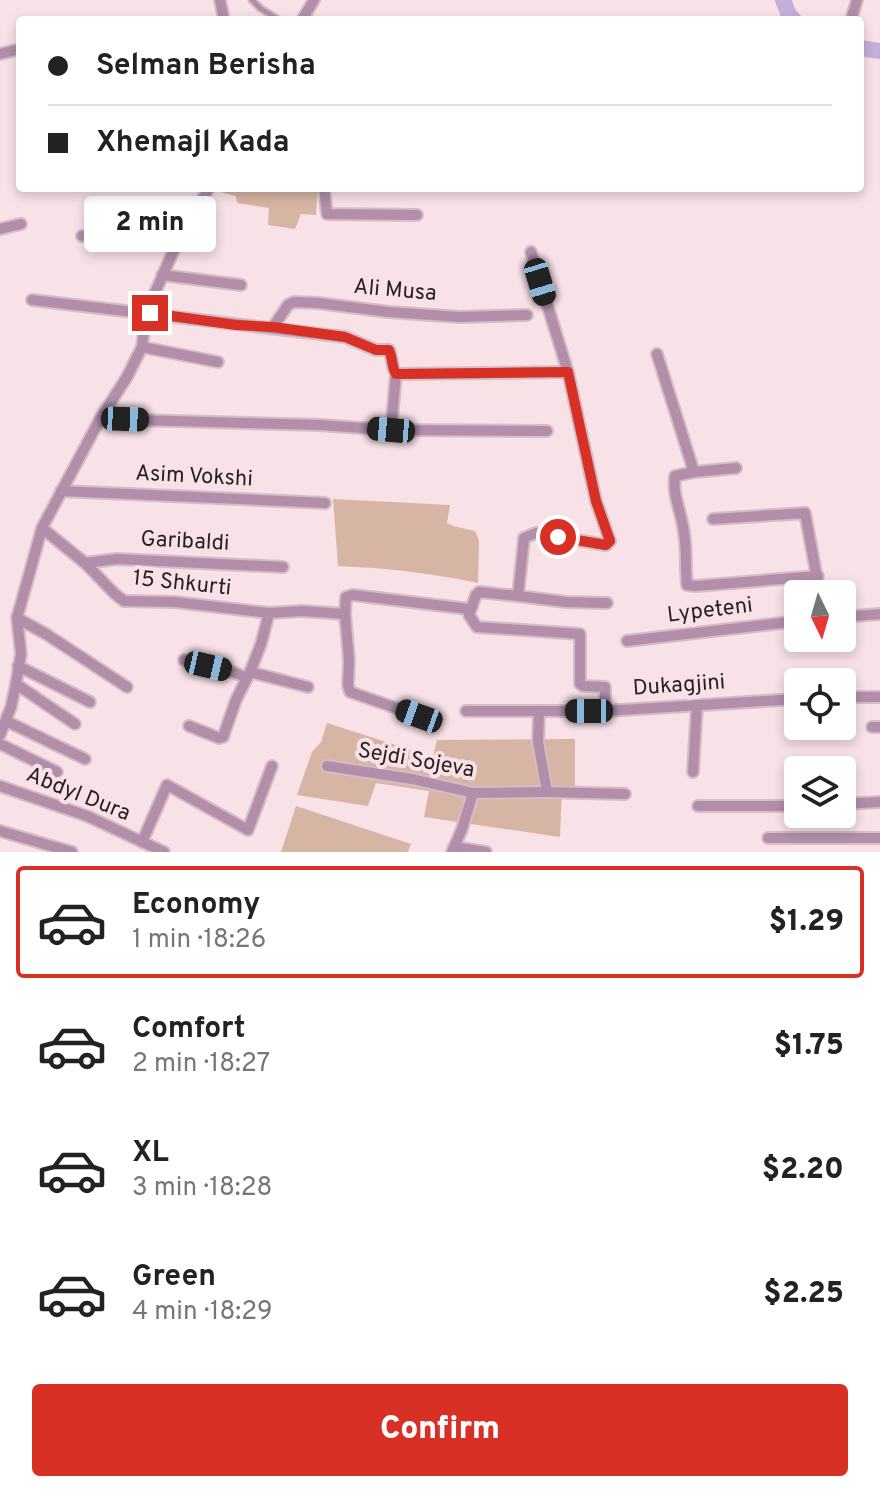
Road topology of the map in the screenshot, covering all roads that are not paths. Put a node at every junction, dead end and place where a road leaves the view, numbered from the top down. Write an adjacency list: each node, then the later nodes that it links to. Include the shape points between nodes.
1 (252, 0): 2 (lane)
2 (273, 16)
3 (207, 192): 9 (street)
4 (324, 192): 5 (street, via 327,214)
5 (417, 215)
6 (21, 224): 7 (street)
7 (0, 229)
8 (82, 236): 9 (street, via 150,234)
9 (178, 244): 11 (street)
10 (531, 252): 20 (street)
11 (162, 275): 12 (street); 14 (street)
12 (241, 285)
13 (32, 300): 14 (street)
14 (146, 313): 16 (street); 17 (street)
15 (527, 315): 16 (street, Ali Musa, via 460,317 294,302)
16 (273, 327): 21 (street, via 345,337 389,350)
17 (142, 347): 19 (street); 22 (street)
18 (657, 354): 26 (street)
19 (218, 362)
20 (568, 372): 21 (street); 35 (street, via 610,541 606,545 536,533 524,538)
21 (396, 374): 23 (street)
22 (100, 419): 23 (street); 27 (street)
23 (391, 430): 24 (street)
24 (547, 431)
25 (736, 468): 26 (street)
26 (694, 472): 33 (street, via 674,480 687,585)
27 (61, 491): 28 (street, Asim Vokshi); 30 (street)
28 (325, 503)
29 (713, 519): 33 (street, via 805,513)
30 (42, 528): 31 (street, 15 Shkurti); 42 (street)
31 (85, 563): 32 (street, Garibaldi, via 117,559); 38 (street, 15 Shkurti, via 124,601)
32 (283, 567)
33 (818, 576): 34 (street)
34 (818, 580)
35 (518, 596): 36 (street); 37 (street, via 482,591)
36 (607, 603)
37 (469, 609): 39 (street, via 353,595 346,597); 57 (street, via 477,627 580,634 580,684 605,687)
38 (269, 613): 39 (street, 15 Shkurti); 47 (street)
39 (345, 614): 59 (street, via 350,692)
40 (880, 614): 41 (street)
41 (856, 616)
42 (17, 618): 46 (street); 49 (street)
43 (784, 623): 44 (street, Lypeteni)
44 (627, 641)
45 (184, 660): 47 (street)
46 (18, 666): 48 (street); 54 (street)
47 (249, 675): 50 (street); 62 (street, via 223,737)
48 (16, 684): 60 (street); 61 (street)
49 (127, 687)
50 (308, 687)
51 (856, 697): 52 (street)
52 (880, 697)
53 (784, 700): 55 (street, Dukagjini)
54 (90, 702)
55 (697, 705): 57 (street, Dukagjini); 69 (street)
56 (466, 711): 58 (street, Dukagjini)
57 (605, 711): 58 (street, Dukagjini)
58 (539, 712): 71 (street)
59 (419, 716)
60 (6, 721): 63 (street); 65 (street)
61 (75, 724)
62 (189, 726)
63 (0, 735)
64 (0, 744): 68 (street)
65 (85, 759)
66 (272, 766): 81 (street, Abdyl Dura, via 248,830 167,785)
67 (327, 766): 72 (street, Sejdi Sojeva)
68 (57, 772)
69 (693, 772)
70 (0, 786): 81 (street, Abdyl Dura, via 87,816)
71 (547, 792): 72 (street, Sejdi Sojeva); 73 (street, Sejdi Sojeva)
72 (473, 793): 82 (street)
73 (625, 794)
74 (880, 802): 75 (street)
75 (856, 803)
76 (698, 806): 77 (street)
77 (784, 806)
78 (0, 831): 83 (street)
79 (768, 838): 80 (street)
80 (880, 838)
81 (142, 842): 84 (street, Abdyl Dura)
82 (453, 850): 85 (street)
83 (72, 852)
84 (164, 852)
85 (486, 852)

